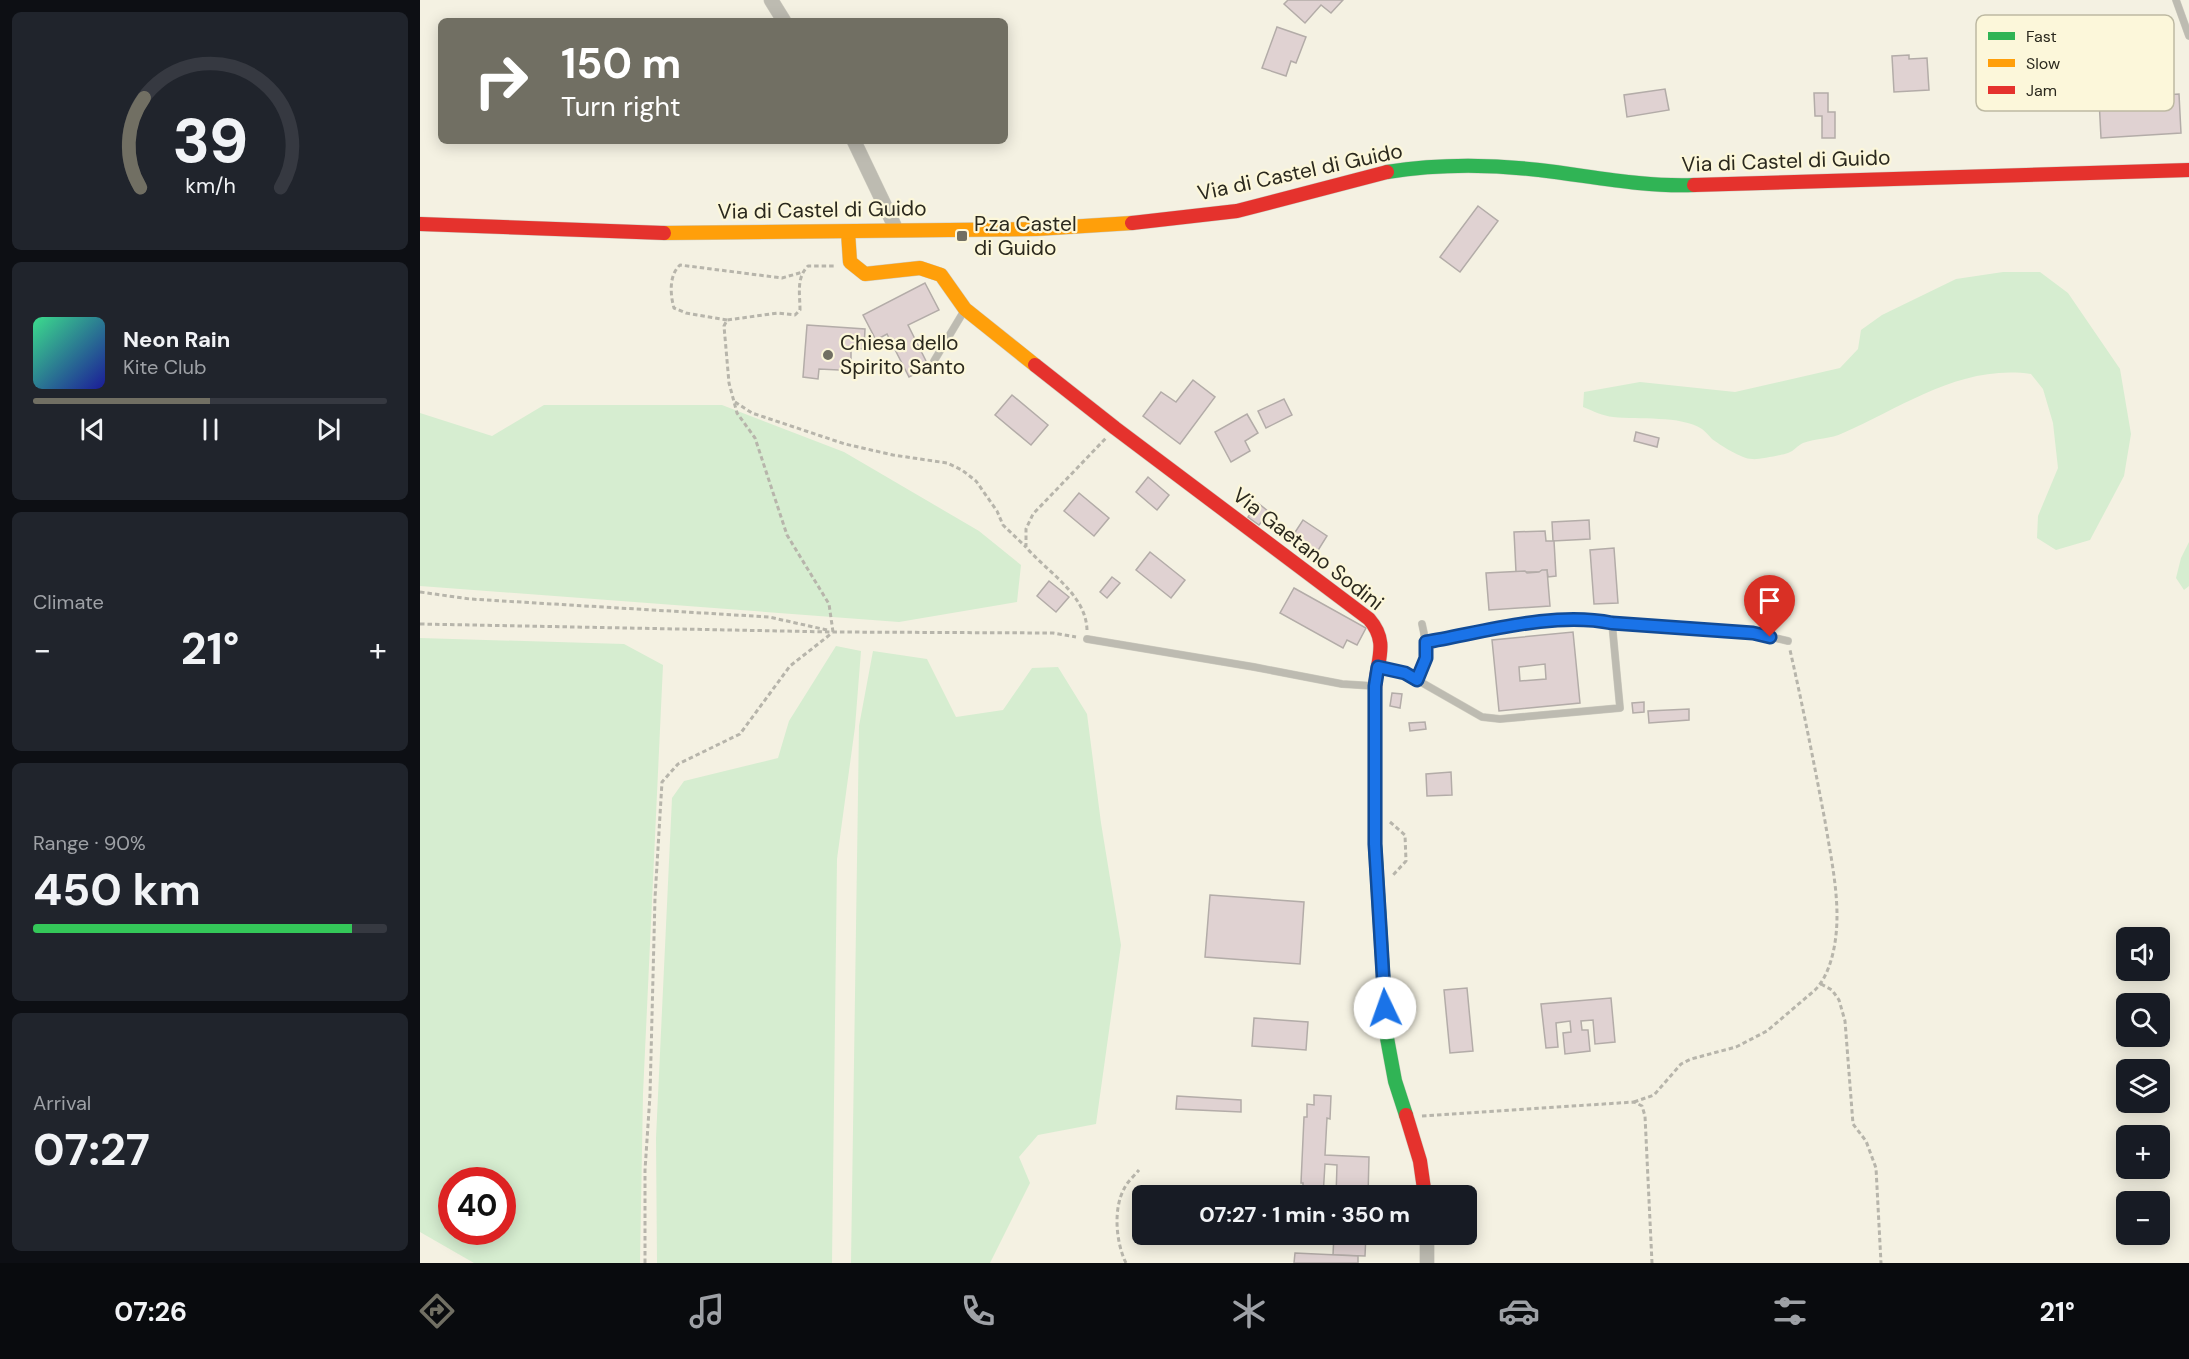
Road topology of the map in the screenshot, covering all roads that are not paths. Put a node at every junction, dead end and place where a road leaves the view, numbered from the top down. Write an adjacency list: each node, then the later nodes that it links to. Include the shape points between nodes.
1 (771, 0): 3 (street)
2 (2176, 0): 4 (lane)
3 (782, 18)
4 (2189, 36)
5 (855, 144): 8 (street)
6 (2189, 170): 8 (street, Via di Castel di Guido, via 1678,186 1533,169 1425,167 1374,175 1237,211 1185,218 1036,229)
7 (420, 224): 9 (street, Via di Castel di Guido, via 654,233)
8 (896, 229): 9 (street, Via di Castel di Guido)
9 (848, 232): 10 (street, Via Gaetano Sodini, via 850,262 865,274 920,268 940,275)
10 (965, 309): 11 (lane); 17 (street, Via Gaetano Sodini, via 1371,621 1381,637)
11 (934, 361)
12 (1612, 623): 15 (lane, via 1753,633); 16 (lane, via 1561,619); 18 (lane, via 1620,708 1500,719 1482,717)
13 (1422, 624): 16 (lane)
14 (1087, 639): 19 (lane, via 1342,684)
15 (1788, 641)
16 (1426, 642): 18 (lane, via 1426,658)
17 (1378, 667): 18 (lane); 19 (street, Via Gaetano Sodini)
18 (1417, 680)
19 (1375, 686): 20 (street, Via Gaetano Sodini, via 1375,808 1389,1053)
20 (1423, 1185)
21 (1427, 1245): 22 (street)
22 (1426, 1263)

